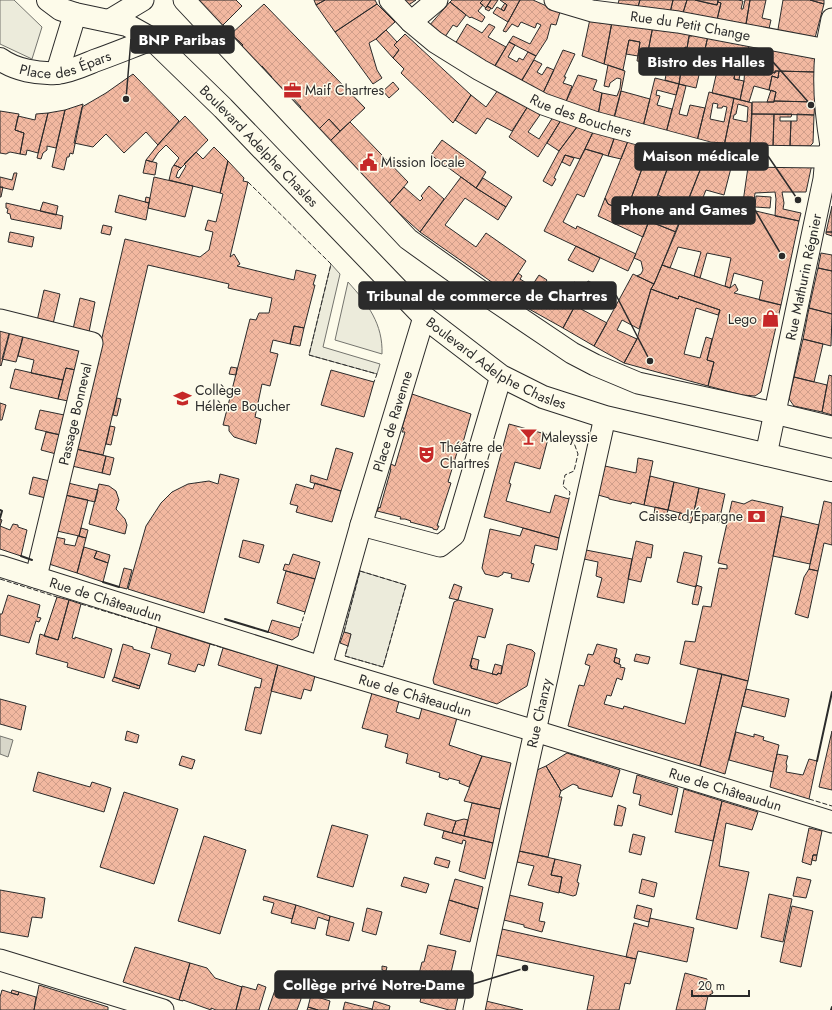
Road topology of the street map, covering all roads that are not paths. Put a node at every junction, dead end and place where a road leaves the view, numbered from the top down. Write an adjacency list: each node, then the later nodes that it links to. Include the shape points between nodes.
1 (48, 0): 7 (main road, via 60,9)
2 (143, 0): 9 (street)
3 (184, 0): 19 (street, via 408,240 492,299 572,353 618,376 657,388)
4 (390, 0): 10 (street, Rue des Bouchers)
5 (438, 0): 10 (street)
6 (555, 0): 12 (street, Rue du Petit Change, via 592,12 678,22)
7 (75, 14): 9 (main road); 14 (main road)
8 (832, 19): 12 (street, Rue Mathurin Régnier)
9 (108, 21): 11 (main road, via 126,25)
10 (411, 22): 15 (street, Rue des Bouchers, via 435,42 536,101 594,122 710,153 751,156)
11 (152, 39): 14 (main road, Place des Épars); 16 (main road, Boulevard Adelphe Chasles, via 229,114)
12 (829, 50): 15 (street, Rue Mathurin Régnier, via 825,64)
13 (0, 59): 14 (main road, Place des Épars, via 25,70)
14 (57, 73)
15 (830, 151): 19 (street, Rue Mathurin Régnier)
16 (424, 316): 18 (main road, Boulevard Adelphe Chasles); 24 (street, Place de Ravenne)
17 (0, 320): 26 (street, Passage Bonneval, via 92,343)
18 (501, 376): 20 (main road, Boulevard Adelphe Chasles, via 543,397); 24 (street, via 454,535 440,546)
19 (774, 413): 21 (street); 22 (street, Rue Mathurin Régnier)
20 (605, 417): 22 (main road, Boulevard Adelphe Chasles); 28 (street, Rue Chanzy)
21 (832, 427)
22 (766, 455): 23 (main road, Boulevard Adelphe Chasles)
23 (832, 470)
24 (361, 526): 27 (street, Place de Ravenne)
25 (0, 566): 26 (street, Rue de Châteaudun)
26 (36, 577): 27 (street, Rue de Châteaudun)
27 (321, 667): 28 (street, Rue de Châteaudun)
28 (535, 731): 29 (street, Rue de Châteaudun); 33 (street, Rue Chanzy)
29 (832, 822)
30 (0, 960): 31 (street)
31 (122, 1004): 32 (street)
32 (163, 1010)
33 (474, 1010)

